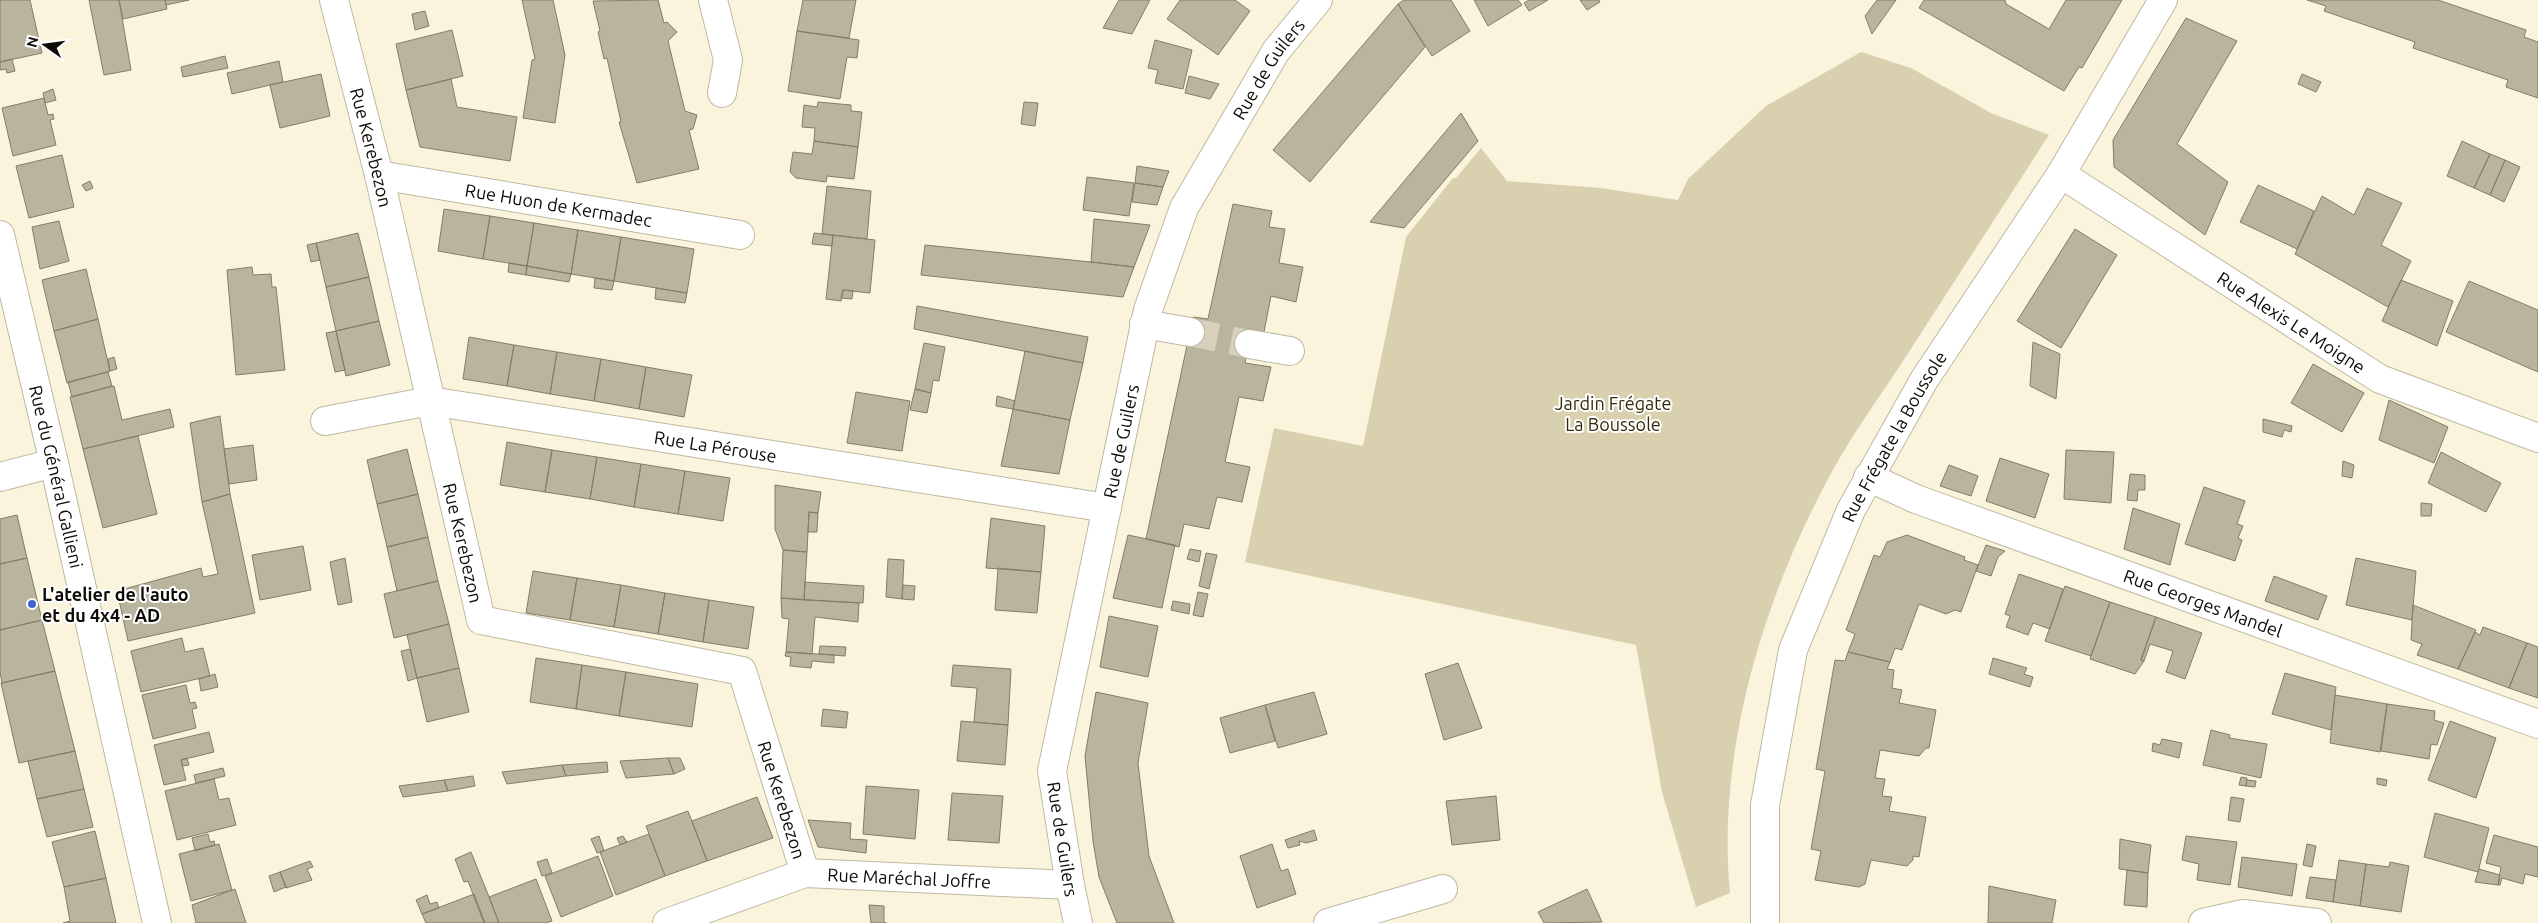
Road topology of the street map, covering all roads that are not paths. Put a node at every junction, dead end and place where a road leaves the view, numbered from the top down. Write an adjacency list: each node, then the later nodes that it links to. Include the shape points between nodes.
1 (334, 0): 7 (street, Rue Kerebezon)
2 (713, 0): 5 (street, via 728,60)
3 (1318, 0): 10 (street, Rue de Guilers, via 1276,51 1184,208)
4 (2163, 0): 6 (street, Rue Frégate la Boussole)
5 (722, 93)
6 (2060, 174): 16 (street, Rue Alexis Le Moigne, via 2380,379); 19 (street, Rue Frégate la Boussole, via 1924,380)
7 (379, 175): 9 (street, Rue Huon de Kermadec); 14 (street, Rue Kerebezon)
8 (0, 235): 17 (street, Rue du Général Gallieni)
9 (740, 235)
10 (1144, 324): 11 (street); 20 (street, Rue de Guilers)
11 (1190, 332)
12 (1249, 344): 13 (street)
13 (1290, 351)
14 (430, 401): 15 (street, Rue La Pérouse); 20 (street, Rue La Pérouse); 22 (street, Rue Kerebezon, via 481,620 742,671)
15 (325, 421)
16 (2538, 438)
17 (54, 463): 18 (street); 25 (street, Rue du Général Gallieni)
18 (0, 477)
19 (1868, 477): 21 (street, Rue Georges Mandel, via 1916,499); 29 (street, Rue Frégate la Boussole, via 1851,510 1794,650 1765,804)
20 (1107, 508): 23 (street, Rue de Guilers, via 1052,771)
21 (2538, 724)
22 (805, 873): 23 (street, Rue Maréchal Joffre); 26 (street, Rue Maréchal Joffre)
23 (1070, 885): 27 (street, Rue de Guilers)
24 (1443, 889): 28 (street)
25 (157, 923)
26 (667, 923)
27 (1078, 923)
28 (1328, 923)
29 (1765, 923)
30 (2203, 923): 31 (street, via 2243,914)
31 (2317, 923)

